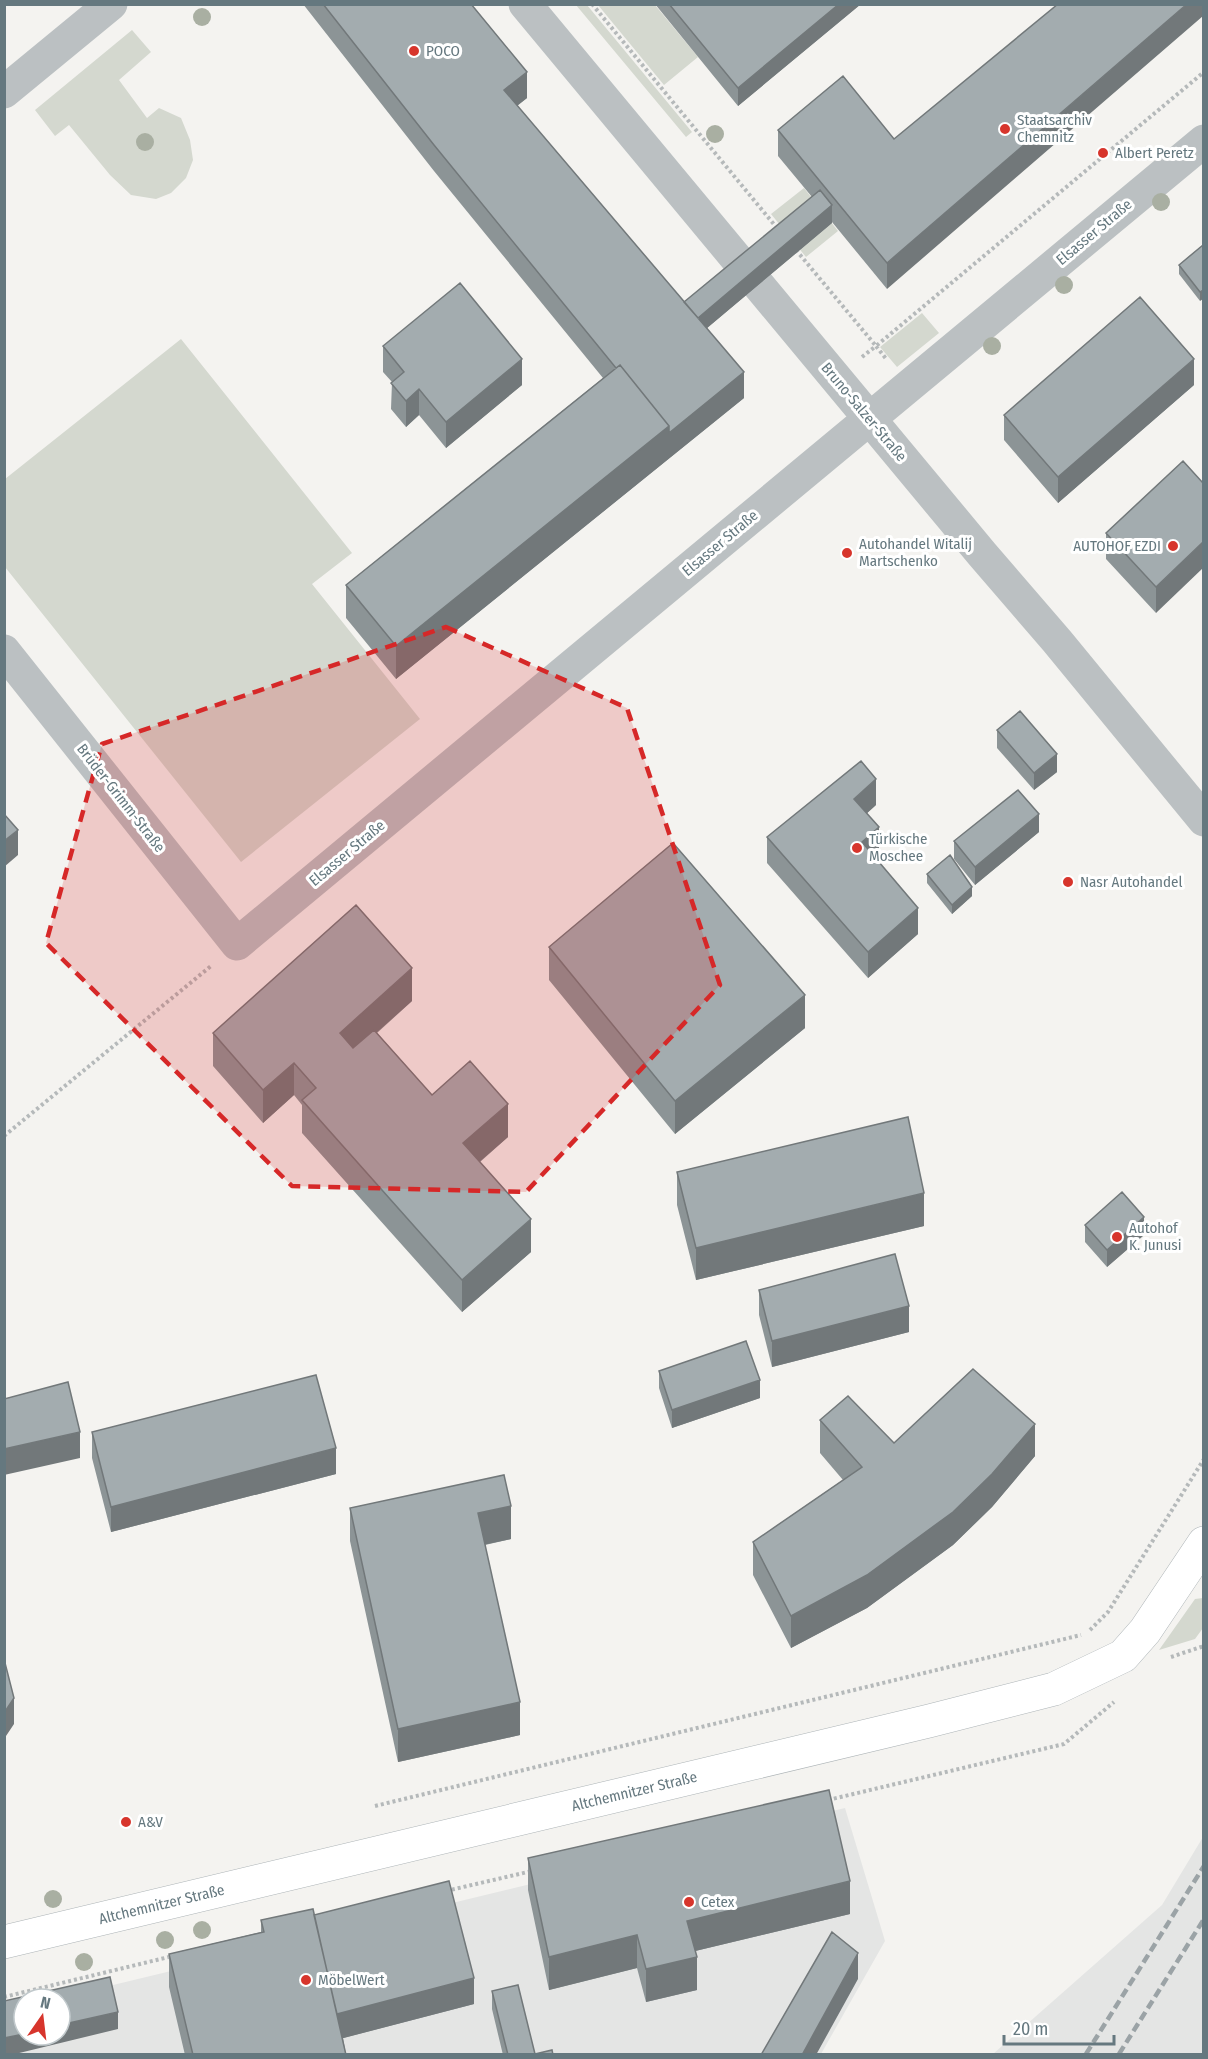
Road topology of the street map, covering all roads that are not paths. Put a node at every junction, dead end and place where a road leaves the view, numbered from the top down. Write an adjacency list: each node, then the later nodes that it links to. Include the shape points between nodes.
1 (111, 4): 3 (street)
2 (525, 4): 5 (street, Bruno-Salzer-Straße)
3 (4, 92)
4 (1203, 141): 5 (street, Elsasser Straße)
5 (869, 419): 7 (street, Bruno-Salzer-Straße); 8 (street, Elsasser Straße)
6 (4, 651): 8 (street, Brüder-Grimm-Straße)
7 (1203, 820)
8 (237, 944)
9 (1203, 1543): 10 (street, Altchemnitzer Straße, via 1145,1631 1123,1656 1054,1689)
10 (4, 1942)

